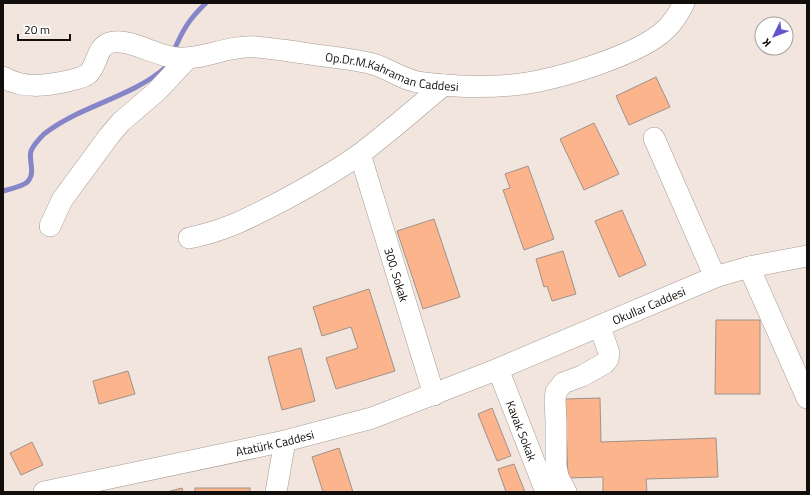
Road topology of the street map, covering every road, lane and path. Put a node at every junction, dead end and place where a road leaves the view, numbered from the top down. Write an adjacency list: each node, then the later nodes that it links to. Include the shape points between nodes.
1 (684, 3): 4 (street, Op.Dr.M.Kahraman Caddesi, via 676,19 652,39 586,68 522,84)
2 (176, 57): 3 (street, via 123,42 112,42 103,46 93,68 79,78 38,86 12,82); 4 (street, Op.Dr.M.Kahraman Caddesi, via 244,46 256,47 353,60 374,65 413,81); 7 (street, via 157,91 108,136 62,200)
3 (3, 77)
4 (444, 85): 6 (street)
5 (654, 138): 11 (street)
6 (360, 154): 8 (street, via 254,216 229,228); 14 (street, 300. Sokak)
7 (50, 226)
8 (189, 238)
9 (806, 256): 10 (street, Okullar Caddesi)
10 (749, 267): 11 (street, Okullar Caddesi); 15 (street)
11 (715, 277): 12 (street, Okullar Caddesi)
12 (600, 327): 13 (street, Okullar Caddesi); 20 (street, via 609,353 608,359 582,376 563,383 556,392 556,466 558,477)
13 (498, 369): 14 (street, Atatürk Caddesi); 19 (street, Kavak Sokak)
14 (434, 395): 16 (street, Atatürk Caddesi, via 372,418)
15 (807, 398)
16 (285, 441): 17 (street, Atatürk Caddesi); 18 (street)
17 (44, 492)
18 (276, 492)
19 (546, 492)
20 (566, 492)

